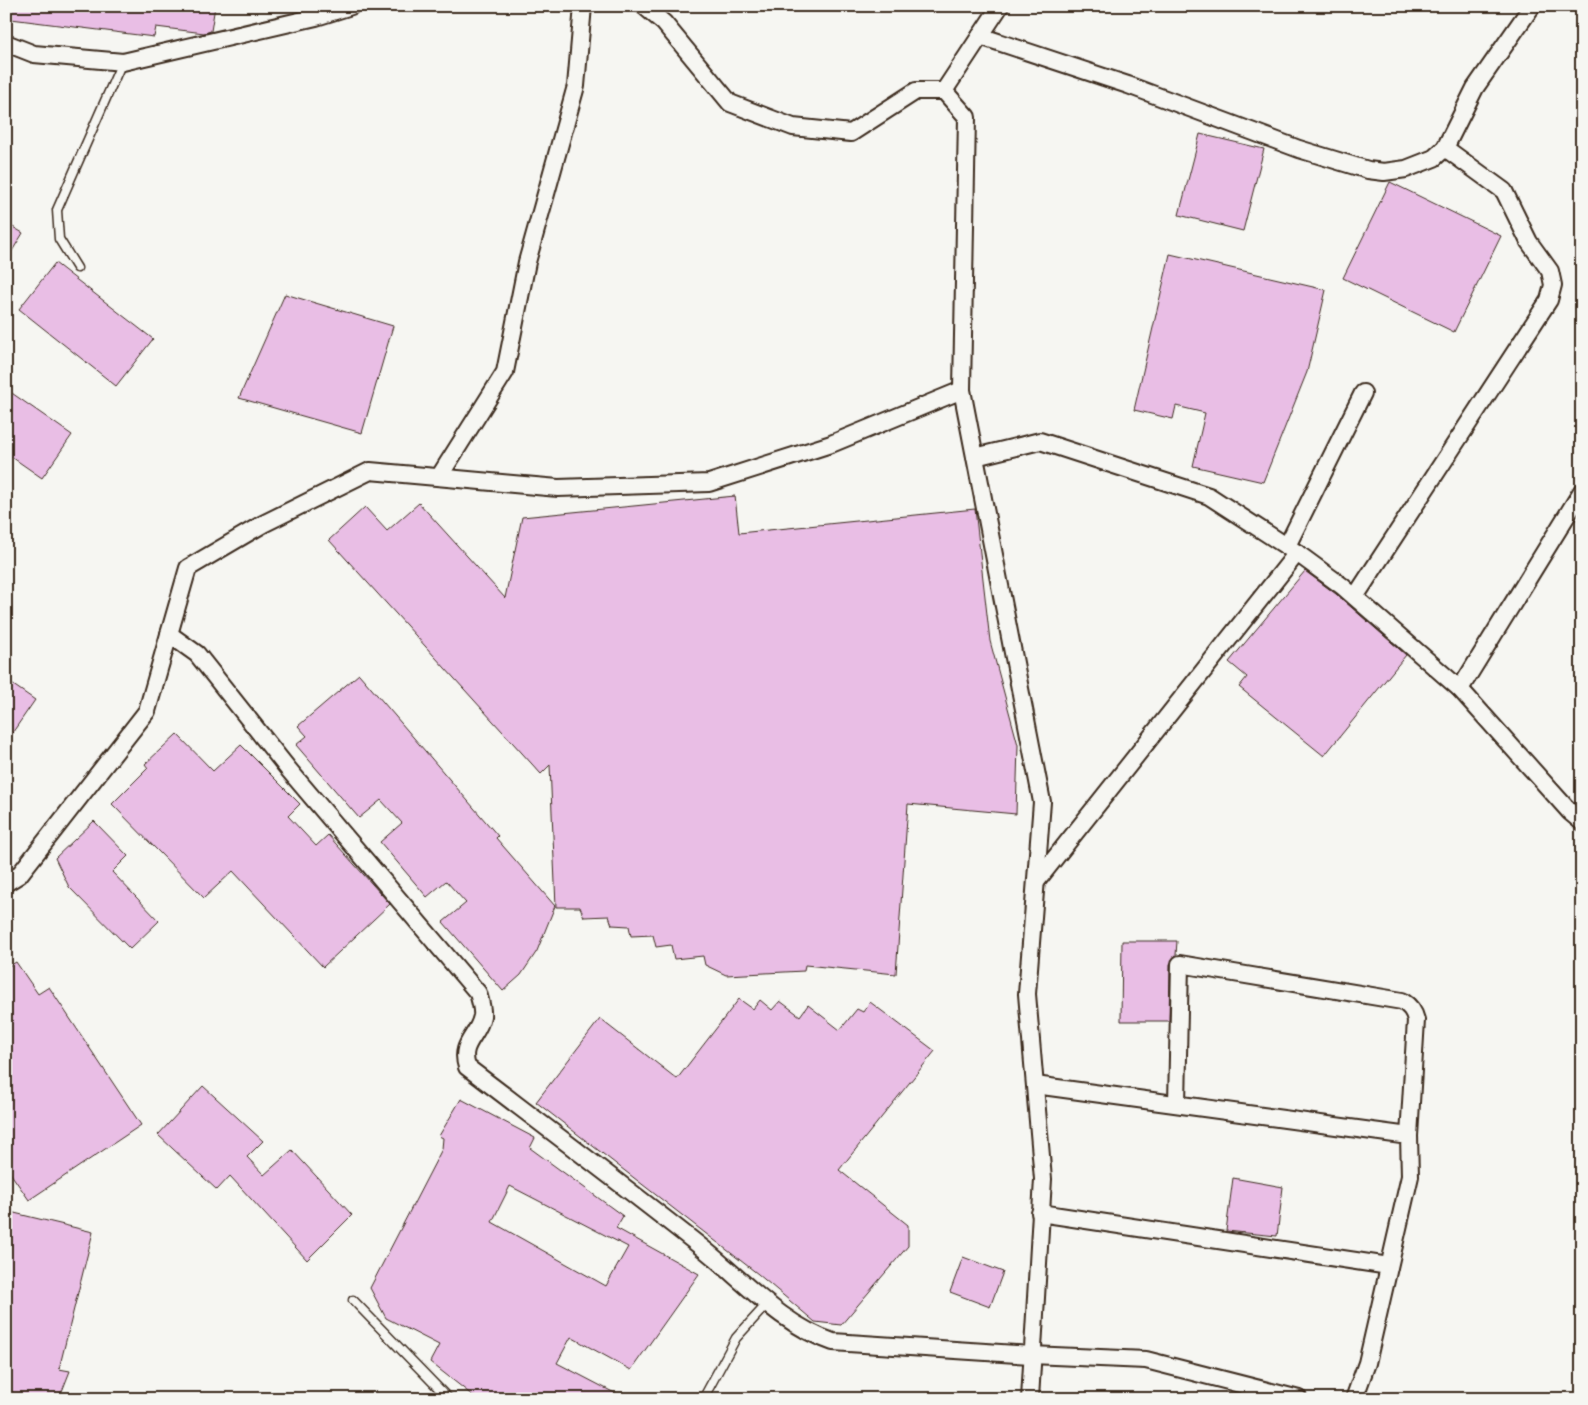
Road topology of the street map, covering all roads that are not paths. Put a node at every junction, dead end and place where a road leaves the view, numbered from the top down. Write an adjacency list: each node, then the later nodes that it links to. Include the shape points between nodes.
1 (351, 6): 8 (street)
2 (583, 6): 15 (street, via 576,86 526,262 505,372)
3 (644, 6): 9 (street, via 664,23 730,104 793,128 851,133 916,91)
4 (1000, 6): 6 (street)
5 (1532, 6): 10 (street, via 1475,88)
6 (980, 36): 9 (street); 10 (street, via 1128,85 1299,149 1368,170 1406,169 1434,158)
7 (6, 43): 8 (street, via 34,54)
8 (122, 62): 11 (lane, via 57,210 59,239)
9 (944, 91): 12 (street, via 966,117)
10 (1445, 148): 18 (street, via 1504,191 1529,242 1550,271 1552,292)
11 (77, 268)
12 (962, 390): 14 (street); 15 (street, via 831,444 709,483 558,488)
13 (1363, 393): 17 (street)
14 (974, 457): 17 (street, via 1040,441 1210,496); 22 (street, via 1042,802)
15 (439, 477): 19 (street, via 370,472 263,524 188,568)
16 (1582, 491): 20 (street)
17 (1292, 549): 18 (street); 22 (street)
18 (1355, 597): 20 (street)
19 (169, 634): 23 (street, via 147,711 19,875); 30 (street, via 197,654 289,770 478,993 482,1017 464,1057 468,1068)
20 (1460, 689): 21 (street)
21 (1582, 822)
22 (1036, 882): 24 (street, via 1027,994)
23 (6, 884)
24 (1034, 1085): 25 (street); 27 (street, via 1042,1179)
25 (1177, 1103): 26 (street); 26 (street, via 1180,964 1407,1004 1416,1020)
26 (1408, 1136): 28 (street, via 1410,1176)
27 (1040, 1213): 28 (street); 31 (street)
28 (1389, 1266): 36 (street)
29 (353, 1300): 32 (lane)
30 (768, 1303): 31 (street, via 812,1335 833,1342); 33 (lane, via 736,1338)
31 (1031, 1356): 34 (street); 35 (street, via 1146,1360)
32 (449, 1399)
33 (703, 1399)
34 (1030, 1399)
35 (1299, 1399)
36 (1354, 1399)

